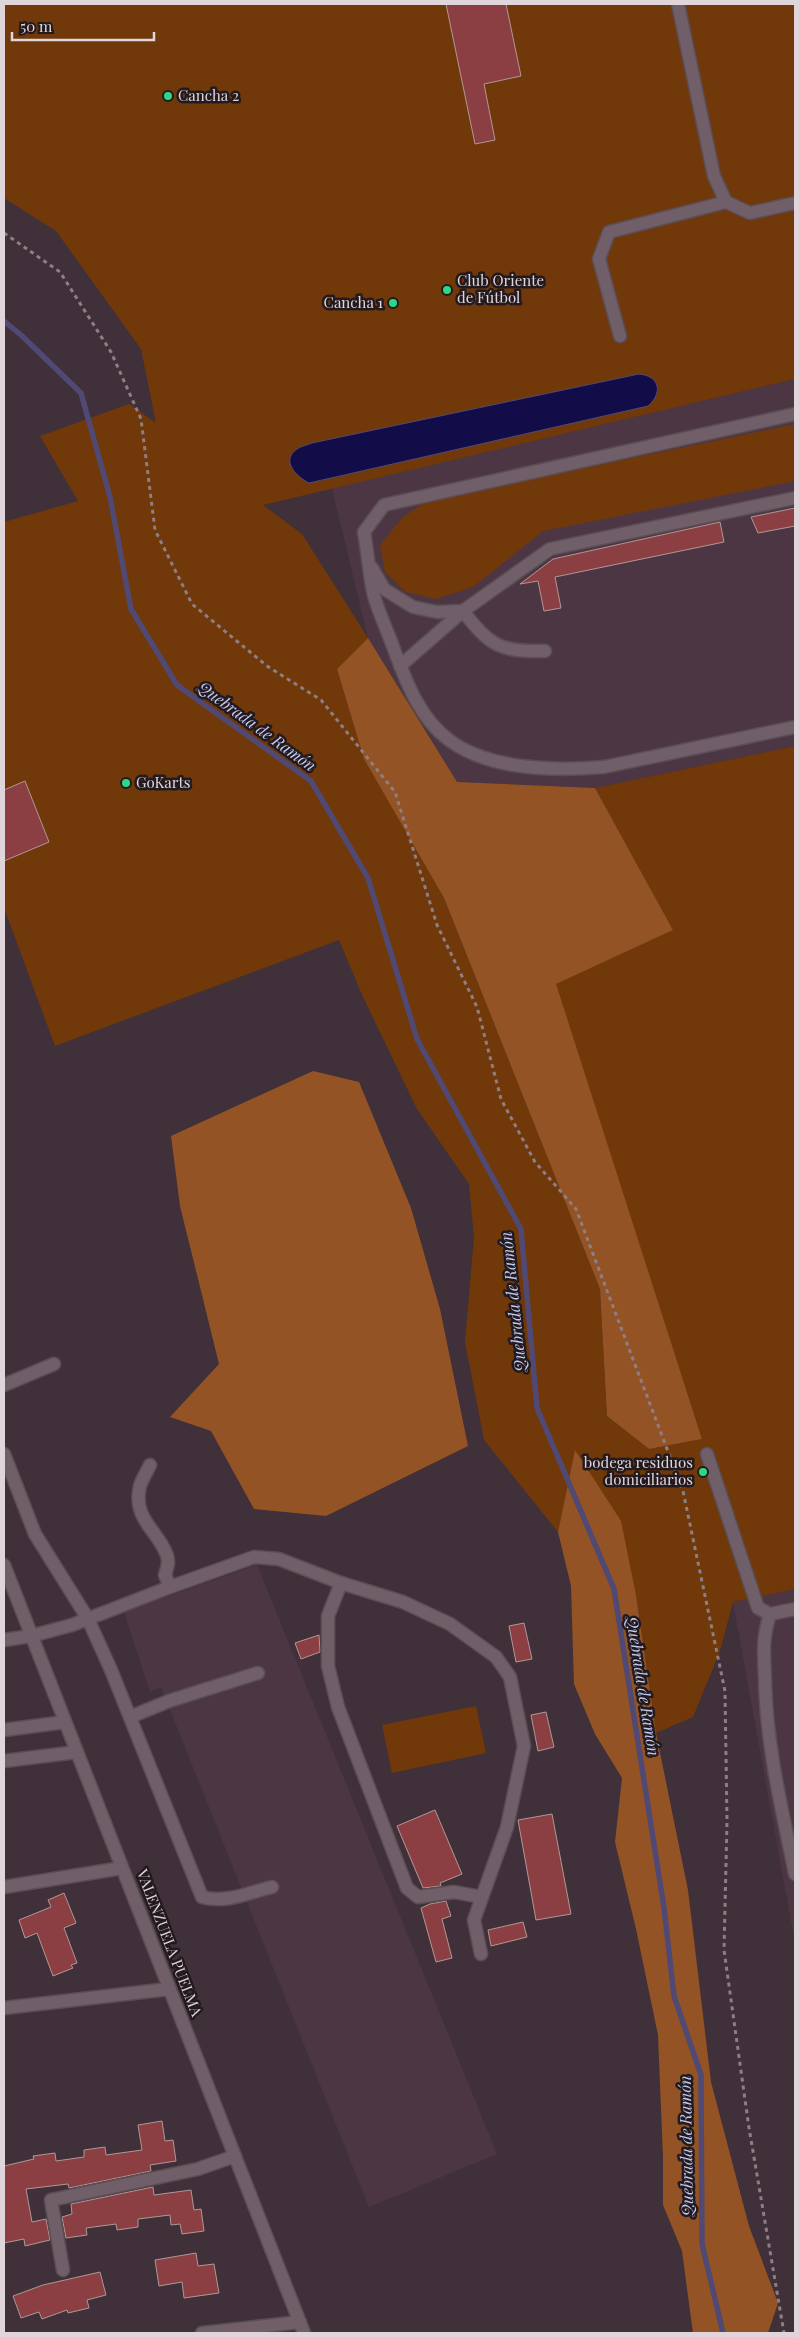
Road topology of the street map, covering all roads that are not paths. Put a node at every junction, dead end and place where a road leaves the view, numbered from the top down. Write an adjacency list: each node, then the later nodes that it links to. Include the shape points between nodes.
1 (678, 4): 2 (street, via 714,176)
2 (726, 202): 3 (street, via 750,213); 4 (street, via 609,232 599,259)
3 (795, 203)
4 (620, 336)
5 (795, 414): 7 (street, via 384,505 364,532)
6 (795, 498): 8 (street, via 550,549)
7 (369, 564): 8 (street, via 384,588 413,607 437,612); 10 (street, via 374,597)
8 (463, 611): 9 (street, via 481,635 496,644 509,649); 10 (street)
9 (545, 651)
10 (400, 666): 11 (street, via 431,724 448,740 466,751 495,760 540,768 573,770 604,767)
11 (795, 727)
12 (54, 1364): 13 (street)
13 (4, 1385)
14 (4, 1454): 22 (street, via 35,1534)
15 (707, 1454): 21 (street, via 758,1608)
16 (150, 1465): 19 (street, via 140,1487 140,1505 143,1519 166,1552 165,1576)
17 (4, 1565): 23 (street, VALENZUELA PUELMA)
18 (341, 1583): 19 (street, via 279,1559 254,1557); 35 (street, via 328,1616 328,1666 338,1707 406,1888 418,1897 454,1892); 35 (street, via 403,1602 450,1624 496,1657 510,1677 524,1746 507,1827)
19 (170, 1586): 22 (street)
20 (795, 1609): 21 (street)
21 (770, 1614): 32 (street, via 762,1645 765,1700 771,1756)
22 (88, 1619): 23 (street); 26 (street)
23 (31, 1636): 24 (street); 27 (street, VALENZUELA PUELMA)
24 (4, 1640)
25 (258, 1673): 26 (street)
26 (130, 1717): 34 (street, via 202,1897 228,1899)
27 (65, 1722): 28 (street); 29 (street, VALENZUELA PUELMA)
28 (4, 1730)
29 (77, 1752): 30 (street); 31 (street, VALENZUELA PUELMA)
30 (4, 1762)
31 (122, 1868): 33 (street); 37 (street, VALENZUELA PUELMA)
32 (795, 1874)
33 (4, 1887)
34 (272, 1887)
35 (481, 1897): 36 (street, via 474,1920)
36 (481, 1954)
37 (169, 1989): 38 (street); 39 (street, VALENZUELA PUELMA)
38 (4, 2008)
39 (235, 2156): 40 (street, via 198,2169 51,2200); 41 (street, VALENZUELA PUELMA)
40 (63, 2270)
41 (302, 2328): 42 (street)
42 (202, 2333)

